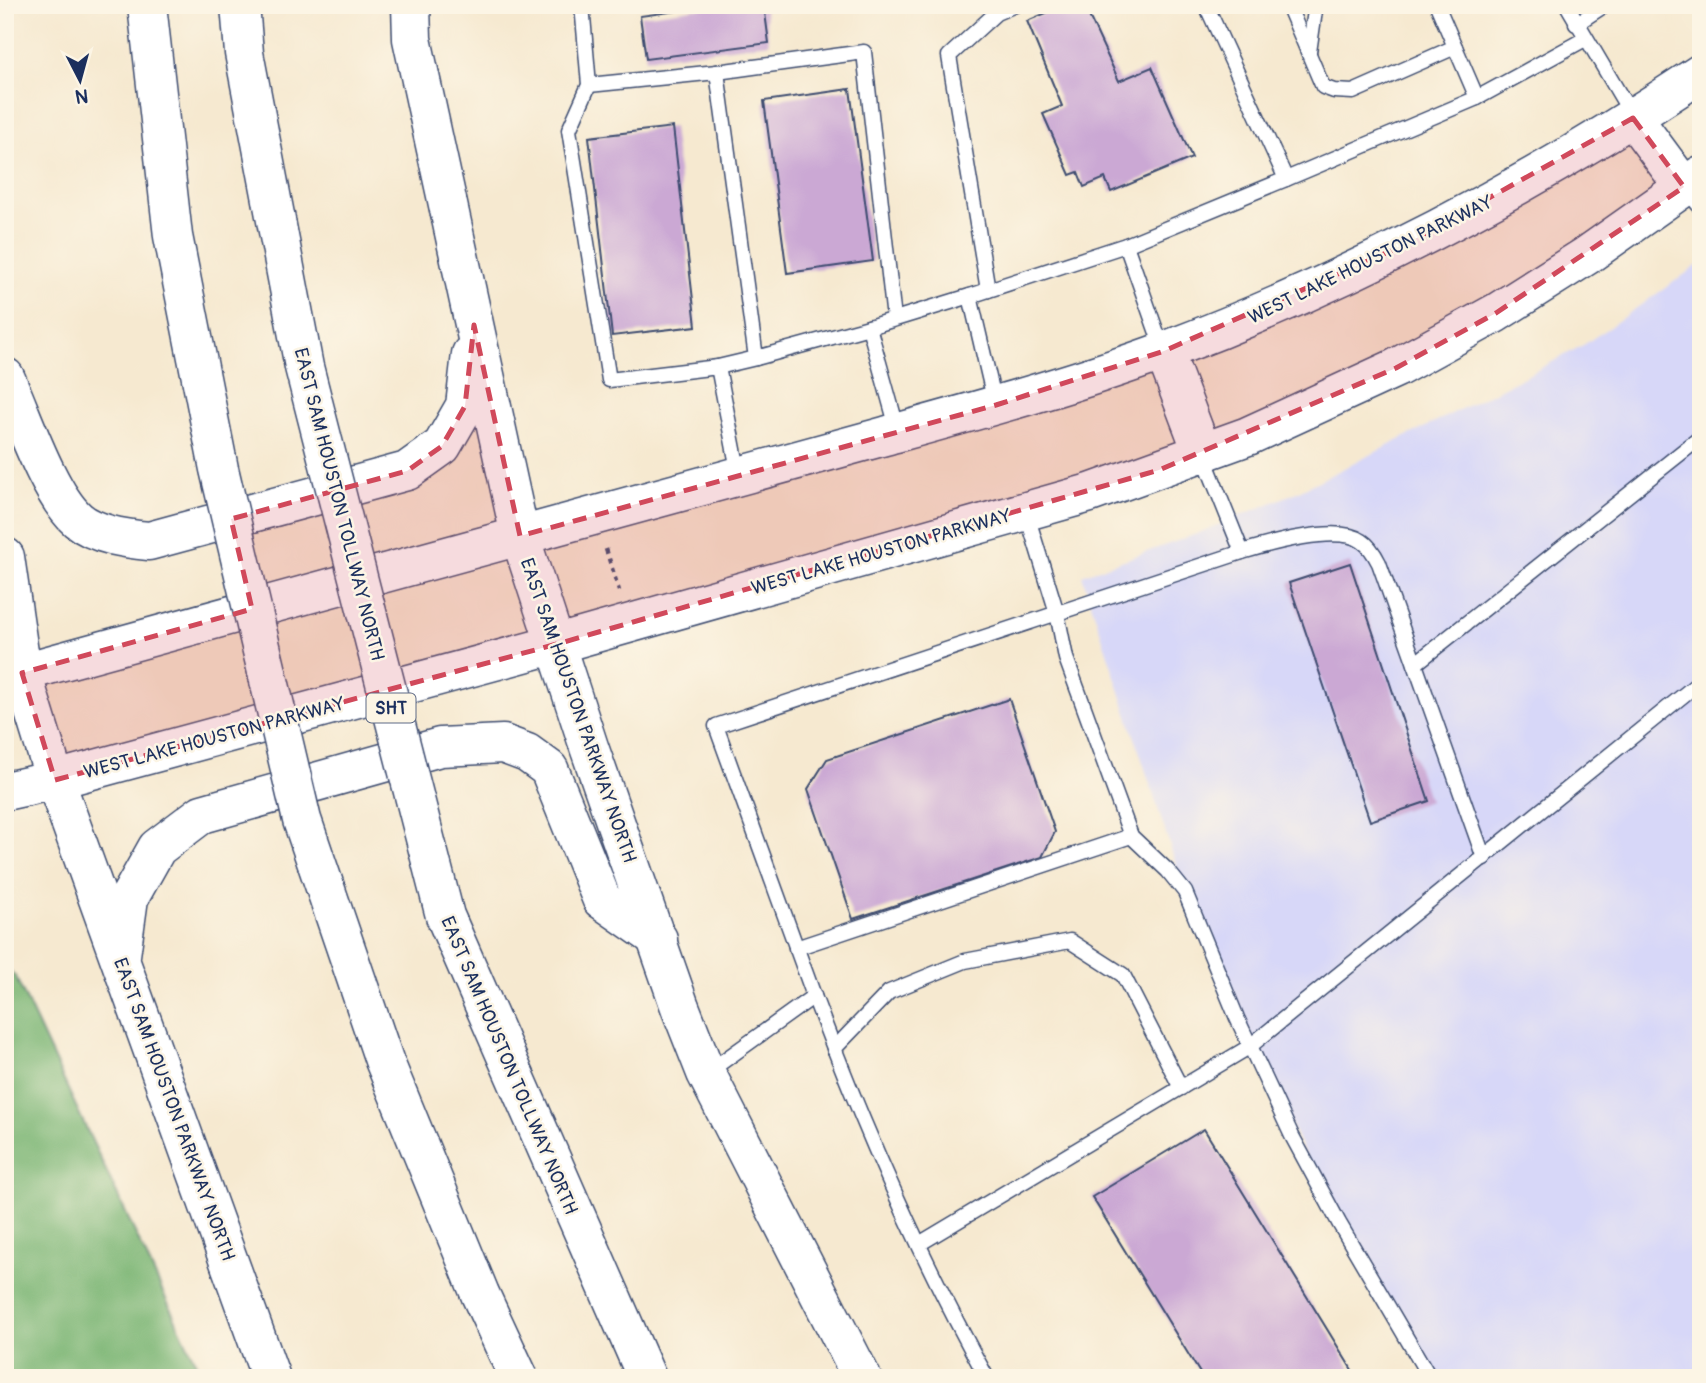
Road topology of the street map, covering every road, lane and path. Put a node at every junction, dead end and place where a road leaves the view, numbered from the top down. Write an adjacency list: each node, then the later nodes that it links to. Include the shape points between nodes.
1 (147, 5): 63 (main road, bridge, via 173,236 219,470 302,820 384,1060)
2 (240, 5): 64 (main road, EAST SAM HOUSTON TOLLWAY NORTH / SHT, bridge, via 244,53 304,367 445,916)
3 (411, 5): 27 (main road, EAST SAM HOUSTON PARKWAY NORTH, via 412,39)
4 (582, 5): 18 (lane)
5 (1015, 5): 24 (lane, via 996,13 949,57)
6 (1206, 5): 21 (lane)
7 (1287, 5): 15 (lane)
8 (1313, 5): 15 (lane)
9 (1437, 5): 14 (lane)
10 (1567, 5): 12 (lane)
11 (1605, 5): 12 (lane)
12 (1576, 24): 13 (lane)
13 (1585, 39): 19 (lane); 20 (lane)
14 (1455, 47): 15 (lane, via 1342,93 1323,87); 19 (lane)
15 (1309, 54)
16 (717, 72): 18 (lane); 26 (lane, via 863,52); 30 (lane)
17 (1701, 74): 20 (main road, WEST LAKE HOUSTON PARKWAY)
18 (589, 85): 31 (lane, via 569,130 609,380)
19 (1477, 98): 21 (lane)
20 (1633, 118): 22 (main road); 29 (main road, WEST LAKE HOUSTON PARKWAY, via 1552,168 1406,244 1248,318)
21 (1286, 179): 23 (lane)
22 (1695, 190): 36 (main road, WEST LAKE HOUSTON PARKWAY, via 1496,313 1383,374)
23 (1126, 245): 24 (lane); 29 (lane)
24 (988, 290): 25 (lane)
25 (970, 296): 26 (lane); 33 (lane)
26 (894, 319): 28 (lane)
27 (474, 325): 32 (main road, via 465,406 442,446 407,471 149,541 115,537 79,520 52,486); 39 (main road, EAST SAM HOUSTON PARKWAY NORTH)
28 (869, 327): 30 (lane); 34 (lane)
29 (1164, 351): 33 (main road, WEST LAKE HOUSTON PARKWAY); 36 (main road)
30 (756, 358): 31 (lane)
31 (718, 367): 37 (lane)
32 (5, 377)
33 (996, 405): 34 (main road, WEST LAKE HOUSTON PARKWAY)
34 (898, 433): 37 (main road, WEST LAKE HOUSTON PARKWAY)
35 (1701, 437): 46 (lane)
36 (1203, 454): 38 (main road, WEST LAKE HOUSTON PARKWAY); 41 (lane)
37 (740, 476): 39 (main road, WEST LAKE HOUSTON PARKWAY)
38 (1026, 510): 44 (lane); 45 (main road, WEST LAKE HOUSTON PARKWAY)
39 (520, 536): 45 (main road, EAST SAM HOUSTON PARKWAY NORTH); 47 (main road, WEST LAKE HOUSTON PARKWAY)
40 (605, 543): 43 (path)
41 (1242, 552): 44 (lane); 46 (lane, via 1311,536 1349,536 1362,541 1379,563)
42 (5, 557): 47 (main road, EAST SAM HOUSTON PARKWAY NORTH)
43 (622, 602)
44 (1057, 613): 51 (lane, via 1066,658); 54 (lane, via 716,726)
45 (557, 643): 49 (main road, WEST LAKE HOUSTON PARKWAY); 53 (main road, EAST SAM HOUSTON PARKWAY NORTH)
46 (1415, 664): 52 (lane)
47 (14, 675): 49 (main road, EAST SAM HOUSTON PARKWAY NORTH)
48 (1701, 681): 52 (lane)
49 (55, 780): 50 (main road, WEST LAKE HOUSTON PARKWAY); 55 (main road, EAST SAM HOUSTON PARKWAY NORTH)
50 (5, 791)
51 (1132, 836): 54 (lane); 57 (lane, via 1185,892)
52 (1484, 858): 57 (lane)
53 (658, 939): 55 (main road, via 603,900 549,769 527,753 503,744 440,747 202,814 157,848 129,898); 59 (main road, EAST SAM HOUSTON PARKWAY NORTH)
54 (796, 948): 56 (lane)
55 (121, 958): 62 (main road, EAST SAM HOUSTON PARKWAY NORTH)
56 (814, 996): 58 (lane); 59 (lane)
57 (1250, 1047): 60 (lane); 67 (lane, via 1322,1194)
58 (834, 1049): 60 (lane, via 889,992 965,961 1070,942 1122,975); 61 (lane)
59 (706, 1073): 65 (main road, EAST SAM HOUSTON PARKWAY NORTH)
60 (1181, 1088): 61 (lane)
61 (919, 1244): 66 (lane)
62 (271, 1378)
63 (519, 1378)
64 (647, 1378)
65 (862, 1378)
66 (987, 1378)
67 (1430, 1378)

